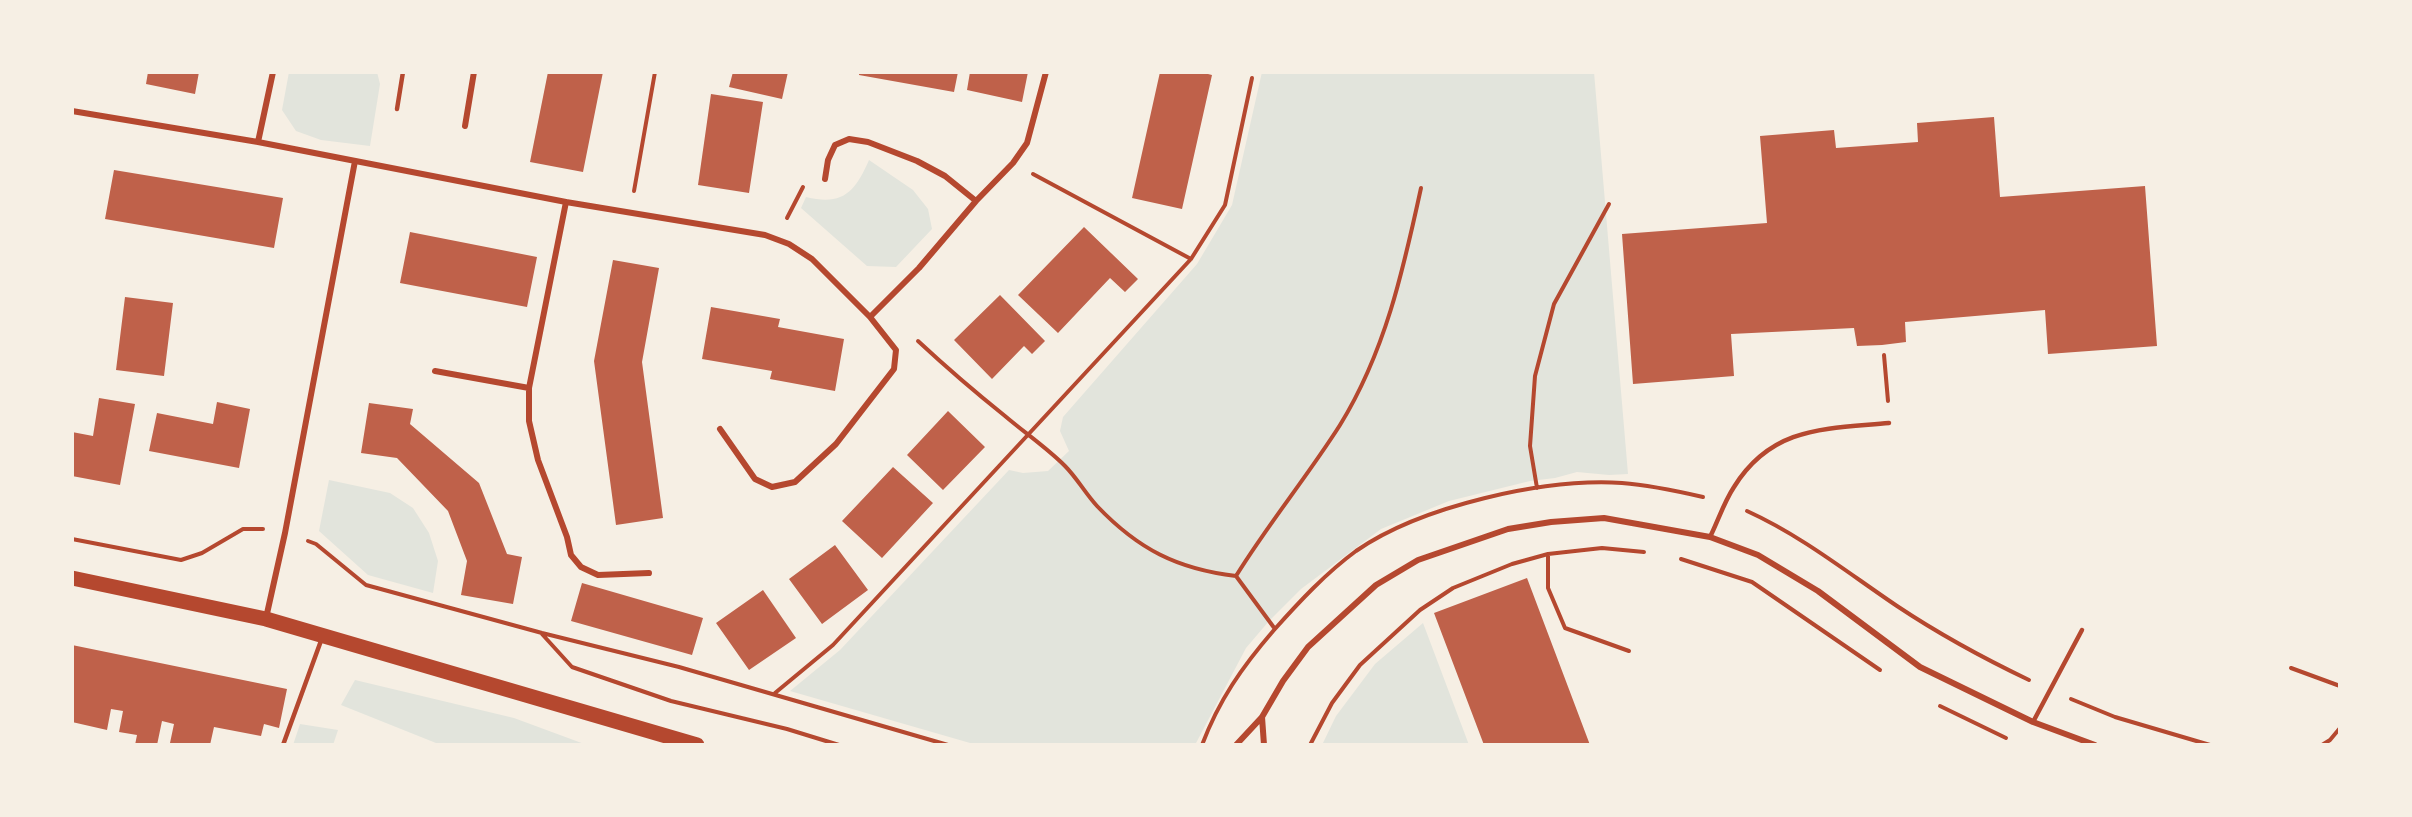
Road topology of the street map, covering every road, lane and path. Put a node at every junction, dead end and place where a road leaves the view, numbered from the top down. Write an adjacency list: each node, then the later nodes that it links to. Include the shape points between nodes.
1 (273, 72): 10 (street)
2 (403, 72): 7 (lane)
3 (474, 72): 9 (street)
4 (655, 72): 18 (path)
5 (1046, 72): 12 (street, via 1027,143)
6 (1252, 78): 20 (path, via 1225,205)
7 (397, 110)
8 (72, 111): 10 (street)
9 (465, 126)
10 (258, 142): 11 (street)
11 (355, 161): 16 (street); 31 (street)
12 (1013, 163): 15 (street); 20 (path)
13 (825, 179): 15 (street, via 835,145 849,139 917,161 945,176); 19 (path, via 804,185)
14 (1421, 188): 38 (path, via 1398,290 1372,363 1340,424)
15 (976, 201): 21 (street, via 919,268)
16 (566, 202): 18 (street); 25 (street)
17 (1609, 204): 29 (path, via 1554,304 1535,376 1530,446)
18 (631, 212): 19 (street)
19 (776, 240): 21 (street, via 812,259)
20 (1191, 259): 28 (path)
21 (870, 317): 27 (street, via 896,350 894,369 836,444 795,482 772,487 755,479)
22 (917, 339): 28 (path)
23 (1884, 355): 26 (path)
24 (435, 371): 25 (street)
25 (528, 388): 37 (street, via 529,421 538,460 571,555 581,567 598,574)
26 (1889, 423): 30 (lane, via 1823,429 1786,438 1752,463)
27 (720, 429)
28 (1029, 436): 38 (path, via 1067,468 1096,504 1139,543 1167,560 1206,573); 50 (path, via 833,645)
29 (1538, 488): 30 (path, via 1623,483); 41 (path, via 1481,500 1397,529 1356,551 1311,590)
30 (1726, 502): 32 (lane); 49 (path, via 1768,520 1946,637)
31 (285, 533): 33 (path, via 243,529 202,553 181,560); 40 (street); 43 (path, via 316,544 366,585)
32 (1710, 537): 52 (street, via 1604,518 1551,522 1508,529 1418,560 1376,585 1308,646); 53 (street, via 1758,555 1818,591 1920,667)
33 (72, 539)
34 (1655, 553): 35 (path, via 1602,548)
35 (1548, 554): 45 (path, via 1548,588 1564,628); 63 (path, via 1454,588 1420,610 1360,664 1332,702)
36 (1676, 558): 47 (path, via 1752,582)
37 (649, 573)
38 (1236, 576): 41 (path)
39 (72, 578): 40 (main road)
40 (266, 619): 44 (main road)
41 (1275, 629): 60 (path, via 1232,682)
42 (2082, 630): 49 (lane)
43 (542, 633): 50 (path); 58 (path, via 572,667 662,698)
44 (323, 636): 56 (lane); 57 (main road)
45 (1629, 651)
46 (2291, 668): 48 (path)
47 (1886, 674)
48 (2340, 686)
49 (2050, 690): 53 (lane); 65 (path, via 2115,717)
50 (774, 693): 59 (path)
51 (1934, 703): 55 (path)
52 (1262, 717): 61 (street); 62 (street)
53 (2033, 722): 64 (street)
54 (2340, 728): 66 (path)
55 (2010, 741)
56 (283, 745)
57 (697, 745)
58 (839, 745)
59 (948, 745)
60 (1202, 745)
61 (1236, 745)
62 (1264, 745)
63 (1310, 745)
64 (2095, 745)
65 (2210, 745)
66 (2322, 745)

